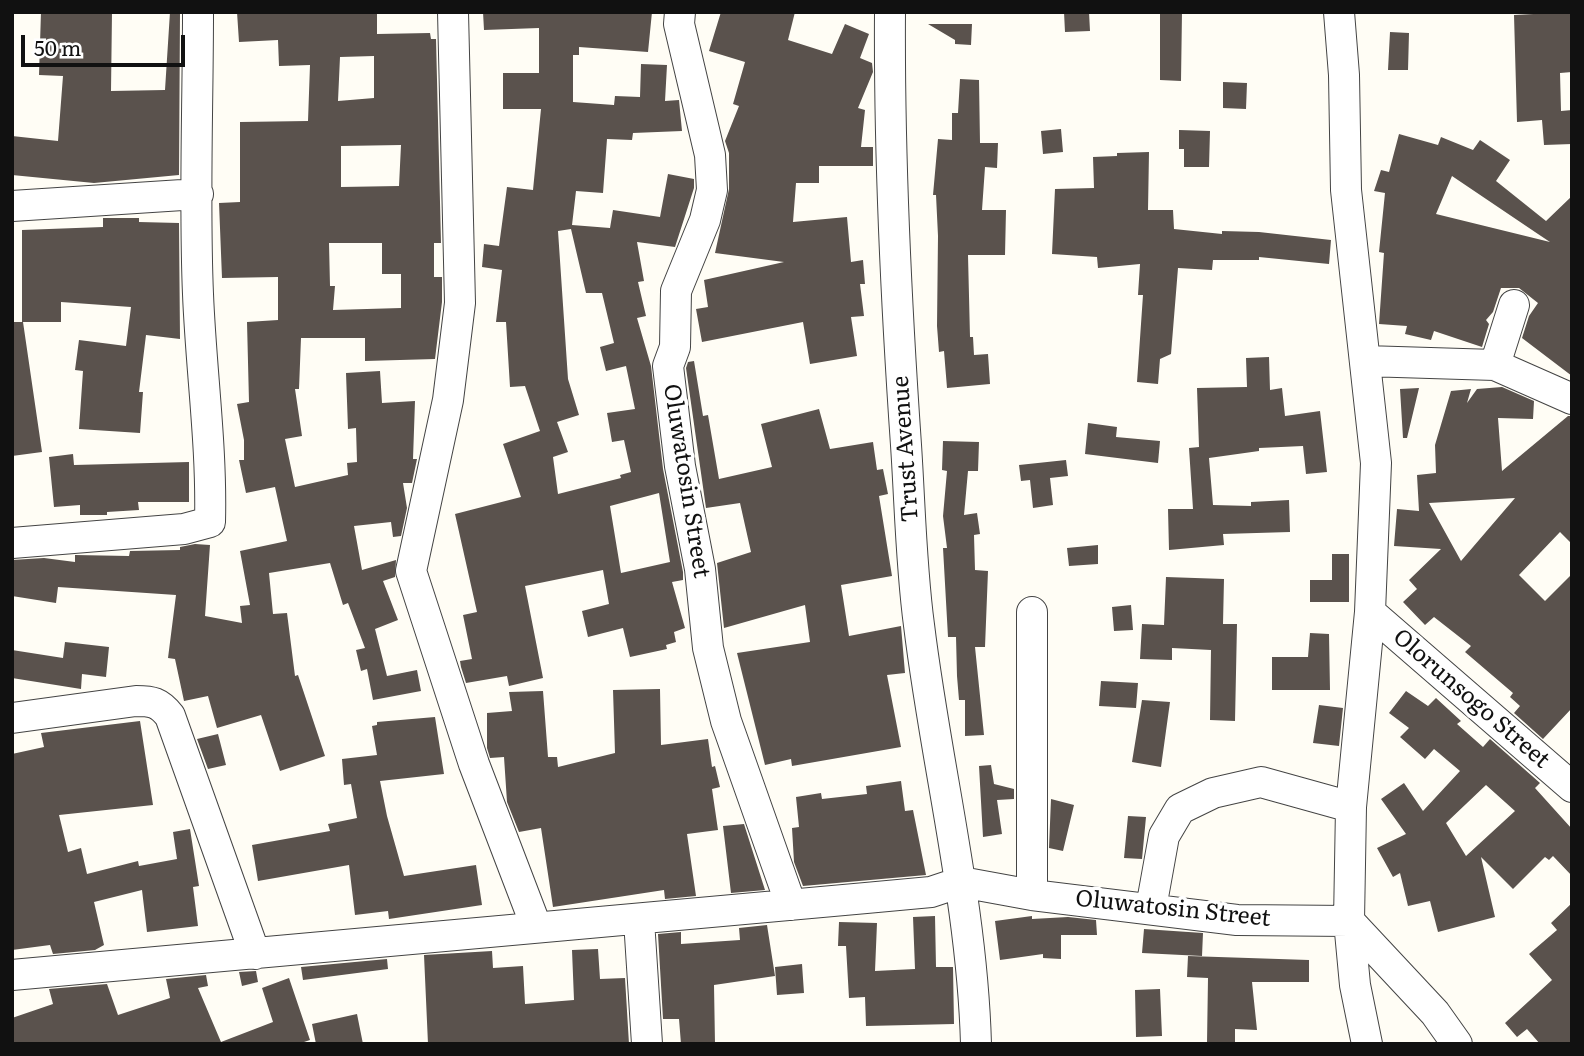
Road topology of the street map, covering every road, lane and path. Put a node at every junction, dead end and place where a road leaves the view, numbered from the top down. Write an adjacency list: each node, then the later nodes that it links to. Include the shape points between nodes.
1 (198, 12): 6 (street)
2 (453, 12): 24 (street, via 460,303 448,400 411,571 474,764)
3 (680, 12): 20 (street, Oluwatosin Street, via 710,155 712,190 676,291 675,347 668,366 680,466 700,569 708,648 726,721)
4 (890, 12): 18 (street, Trust Avenue, via 895,281 919,624)
5 (1339, 12): 9 (street, via 1346,190)
6 (198, 194): 7 (street); 12 (street, via 198,291 206,446 212,472 211,522 184,529)
7 (12, 206)
8 (1514, 305): 10 (street)
9 (1364, 361): 10 (street); 14 (street, via 1376,463)
10 (1495, 365): 11 (street)
11 (1572, 399)
12 (12, 543)
13 (1032, 612): 19 (street)
14 (1370, 612): 16 (street, Olorunsogo Street); 17 (street)
15 (12, 718): 25 (street, via 135,701 155,701 163,708 170,716)
16 (1572, 788)
17 (1351, 807): 21 (street, via 1261,782 1213,793 1181,810 1164,836); 23 (street)
18 (961, 882): 19 (street, Oluwatosin Street); 20 (street, via 931,892); 28 (street, Trust Avenue)
19 (1031, 895): 21 (street, Oluwatosin Street)
20 (791, 905): 22 (street)
21 (1151, 908): 23 (street, Oluwatosin Street, via 1237,920)
22 (639, 920): 24 (street); 27 (street)
23 (1349, 921): 29 (street); 30 (street, via 1435,1013)
24 (536, 926): 25 (street)
25 (255, 954): 26 (street)
26 (12, 975)
27 (647, 1044)
28 (976, 1044)
29 (1367, 1044)
30 (1457, 1044)

